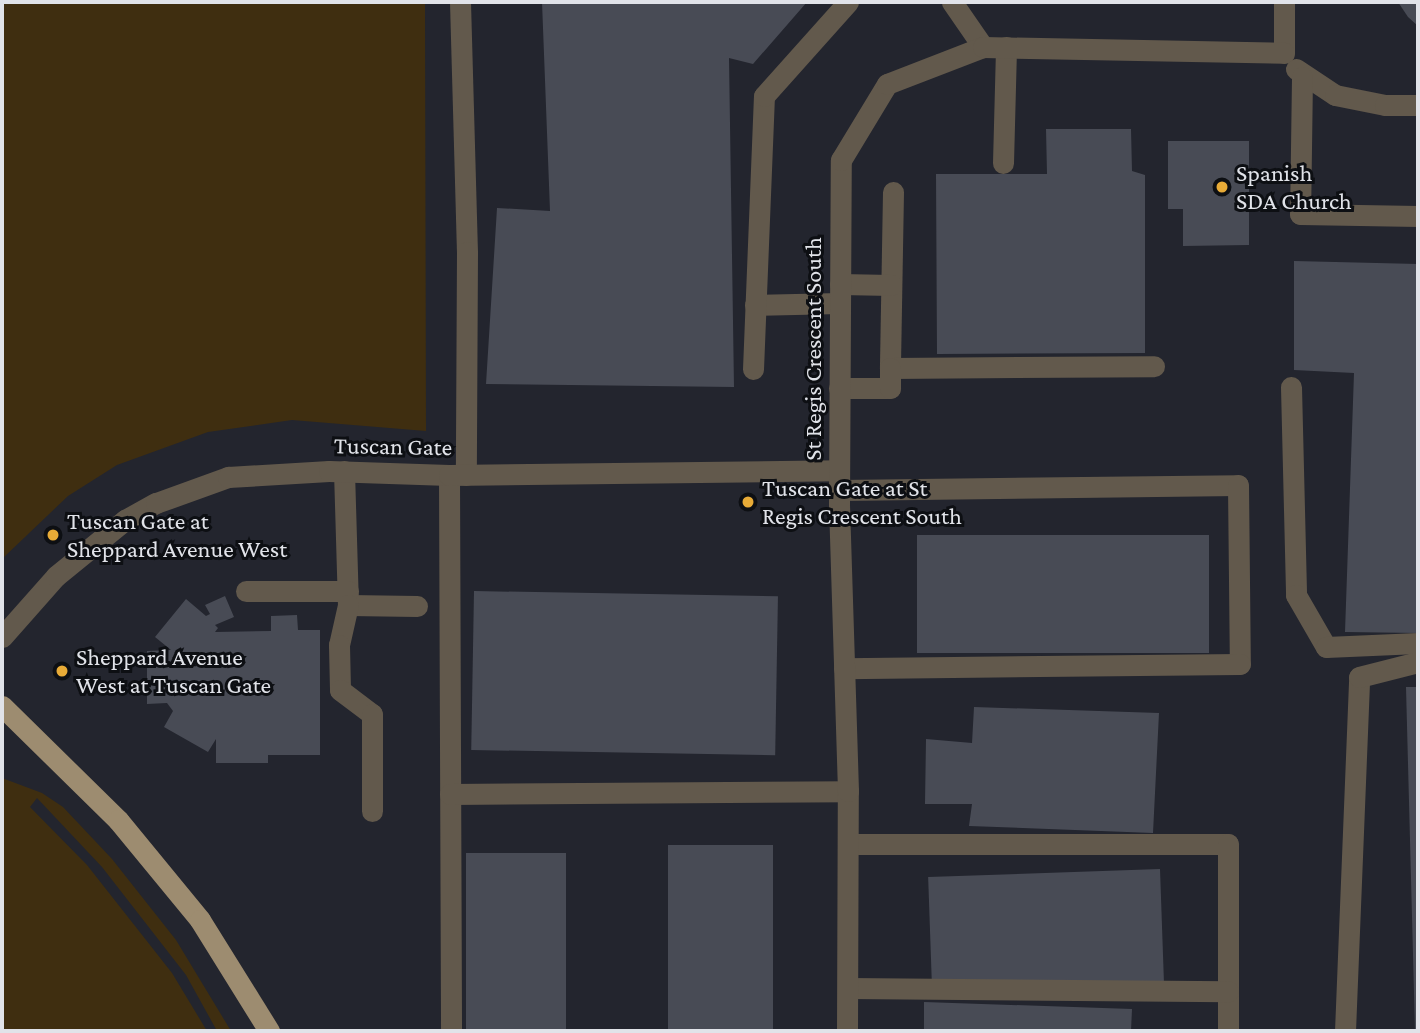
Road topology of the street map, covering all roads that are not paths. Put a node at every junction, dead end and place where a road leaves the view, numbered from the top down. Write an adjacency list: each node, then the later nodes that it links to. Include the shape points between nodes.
1 (460, 2): 22 (street, via 467,252)
2 (848, 2): 15 (street, via 764,96)
3 (952, 2): 5 (street)
4 (1284, 2): 7 (street)
5 (983, 47): 6 (street, St Regis Crescent South); 14 (street, St Regis Crescent South, via 887,84 841,160)
6 (1006, 47): 7 (street, St Regis Crescent South); 10 (street)
7 (1284, 53): 8 (street)
8 (1302, 77): 9 (street, via 1335,95 1385,105); 12 (street, via 1300,214)
9 (1418, 105)
10 (1003, 163)
11 (892, 192): 13 (street)
12 (1418, 216)
13 (891, 285): 14 (street); 17 (street)
14 (840, 294): 15 (street); 20 (street, St Regis Crescent South)
15 (755, 305): 18 (street)
16 (1154, 366): 17 (street)
17 (890, 368): 20 (street, via 890,388)
18 (752, 369)
19 (1291, 387): 28 (street, via 1296,595 1326,647)
20 (839, 388): 23 (street, St Regis Crescent South)
21 (344, 471): 22 (street, Tuscan Gate); 25 (street); 27 (street, Tuscan Gate, via 228,477 156,503 96,542 56,576)
22 (458, 475): 23 (street, Tuscan Gate); 33 (street)
23 (839, 480): 30 (street, St Regis Crescent South); 30 (street, Tuscan Gate, via 1238,485 1240,664)
24 (246, 591): 25 (street)
25 (348, 598): 26 (street); 34 (street, via 339,645 340,690 372,714)
26 (417, 606)
27 (2, 637)
28 (1418, 643)
29 (1418, 662): 42 (street, via 1359,677)
30 (844, 668): 32 (street, St Regis Crescent South)
31 (2, 706): 38 (main road, via 134,839 200,920)
32 (848, 791): 33 (street); 35 (street, St Regis Crescent South)
33 (450, 794): 39 (street)
34 (372, 811)
35 (848, 844): 36 (street, St Regis Crescent South); 37 (street, via 1228,844)
36 (848, 988): 37 (street); 40 (street, St Regis Crescent South)
37 (1228, 991): 41 (street)
38 (269, 1031)
39 (451, 1031)
40 (848, 1031)
41 (1228, 1031)
42 (1345, 1031)

